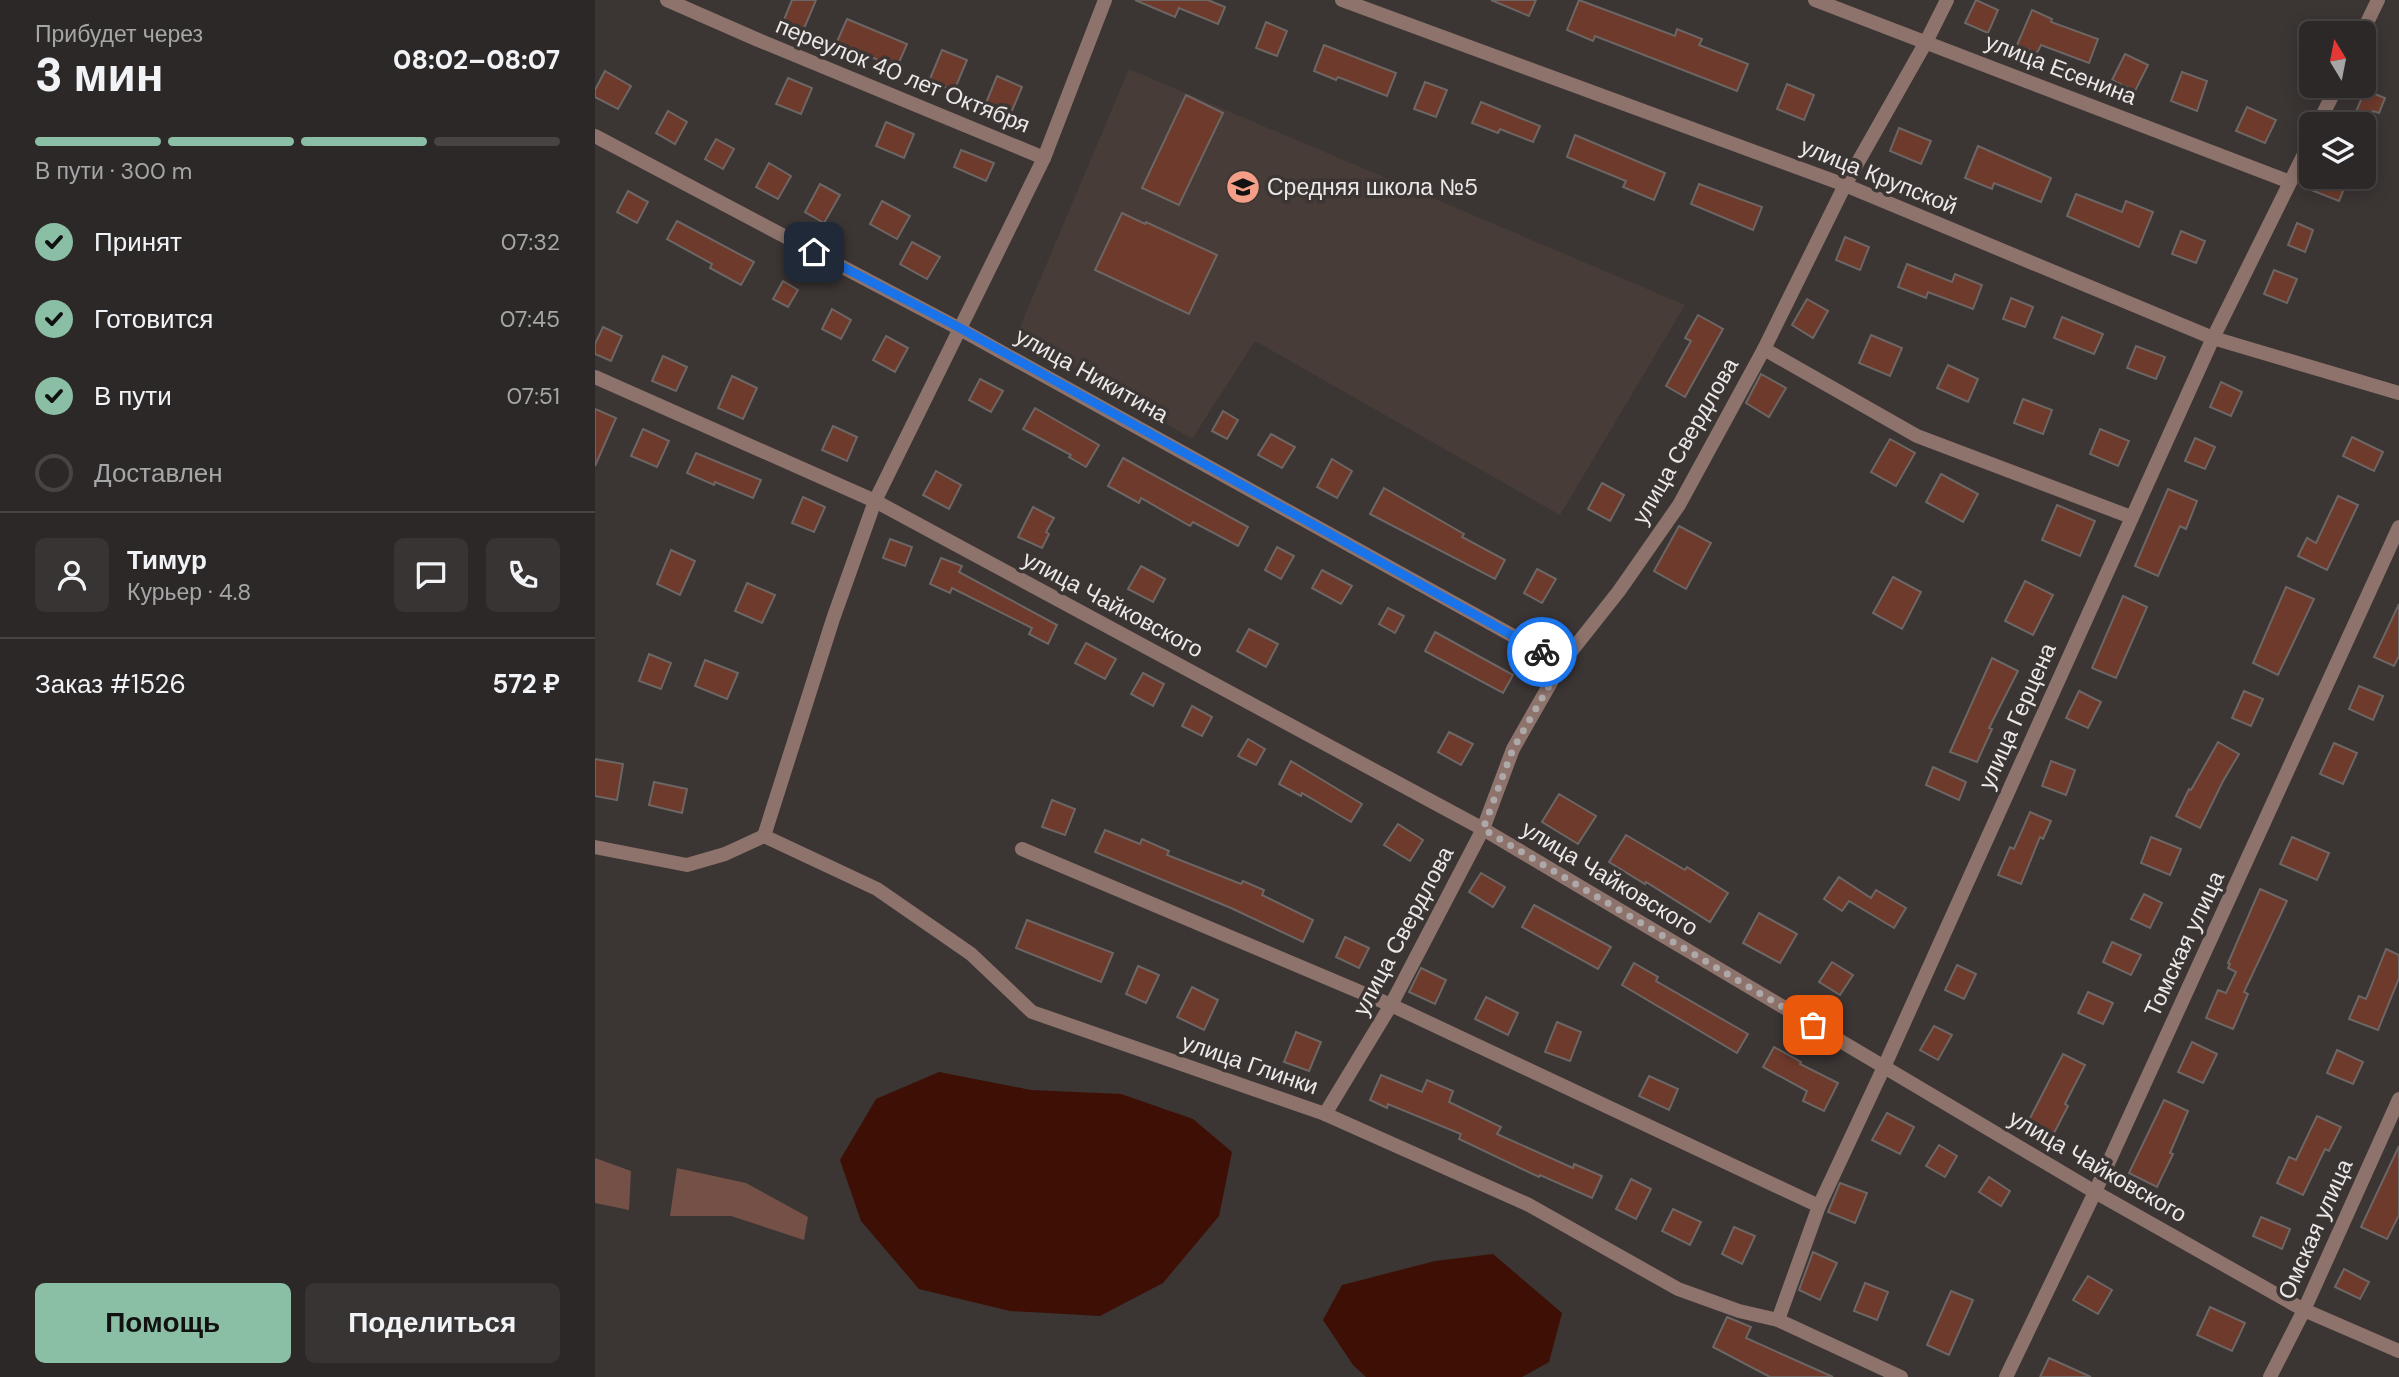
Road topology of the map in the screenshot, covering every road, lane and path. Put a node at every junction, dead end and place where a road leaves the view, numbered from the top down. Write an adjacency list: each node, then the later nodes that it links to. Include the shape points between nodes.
1 (667, 0): 10 (street, переулок 40 лет Октября)
2 (1105, 0): 10 (street)
3 (1342, 0): 13 (street, улица Крупской)
4 (1815, 0): 8 (street, улица Есенина)
5 (1947, 0): 8 (street, улица Свердлова)
6 (2378, 0): 7 (street)
7 (2368, 21)
8 (1926, 42): 12 (street, улица Есенина); 13 (street, улица Свердлова)
9 (595, 136): 14 (street, улица Никитина)
10 (1044, 158): 14 (street)
11 (2299, 163): 12 (street, улица Герцена)
12 (2290, 181): 15 (street, улица Герцена)
13 (1845, 185): 15 (street, улица Крупской); 16 (street, улица Свердлова)
14 (960, 328): 19 (street); 22 (street, улица Никитина)
15 (2213, 338): 18 (street, улица Крупской); 20 (street, улица Герцена)
16 (1764, 349): 20 (street, via 1917,436); 22 (street, улица Свердлова, via 1679,506)
17 (595, 377): 19 (street, улица Чайковского)
18 (2399, 393)
19 (875, 501): 23 (street, улица Чайковского); 24 (street)
20 (2131, 517): 28 (street, улица Герцена)
21 (2399, 527): 31 (street, Томская улица)
22 (1562, 663): 23 (street, улица Свердлова, via 1513,749)
23 (1483, 829): 27 (street, улица Свердлова); 28 (street, улица Чайковского)
24 (764, 836): 25 (street, via 687,865); 30 (street, улица Глинки, via 877,889 971,954 1032,1012)
25 (595, 847)
26 (1022, 849): 27 (street)
27 (1391, 1005): 30 (street, улица Свердлова); 32 (street)
28 (1884, 1067): 31 (street, улица Чайковского); 32 (street, улица Герцена)
29 (2399, 1099): 33 (street, Омская улица)
30 (1325, 1114): 34 (street, улица Глинки, via 1528,1205 1678,1289)
31 (2095, 1192): 33 (street, улица Чайковского); 37 (street, Томская улица)
32 (1819, 1206): 34 (street, улица Герцена)
33 (2304, 1310): 35 (street, улица Чайковского); 38 (street, Омская улица)
34 (1778, 1320): 36 (street, улица Глинки)
35 (2399, 1351)
36 (1901, 1377)
37 (2006, 1377)
38 (2270, 1377)

